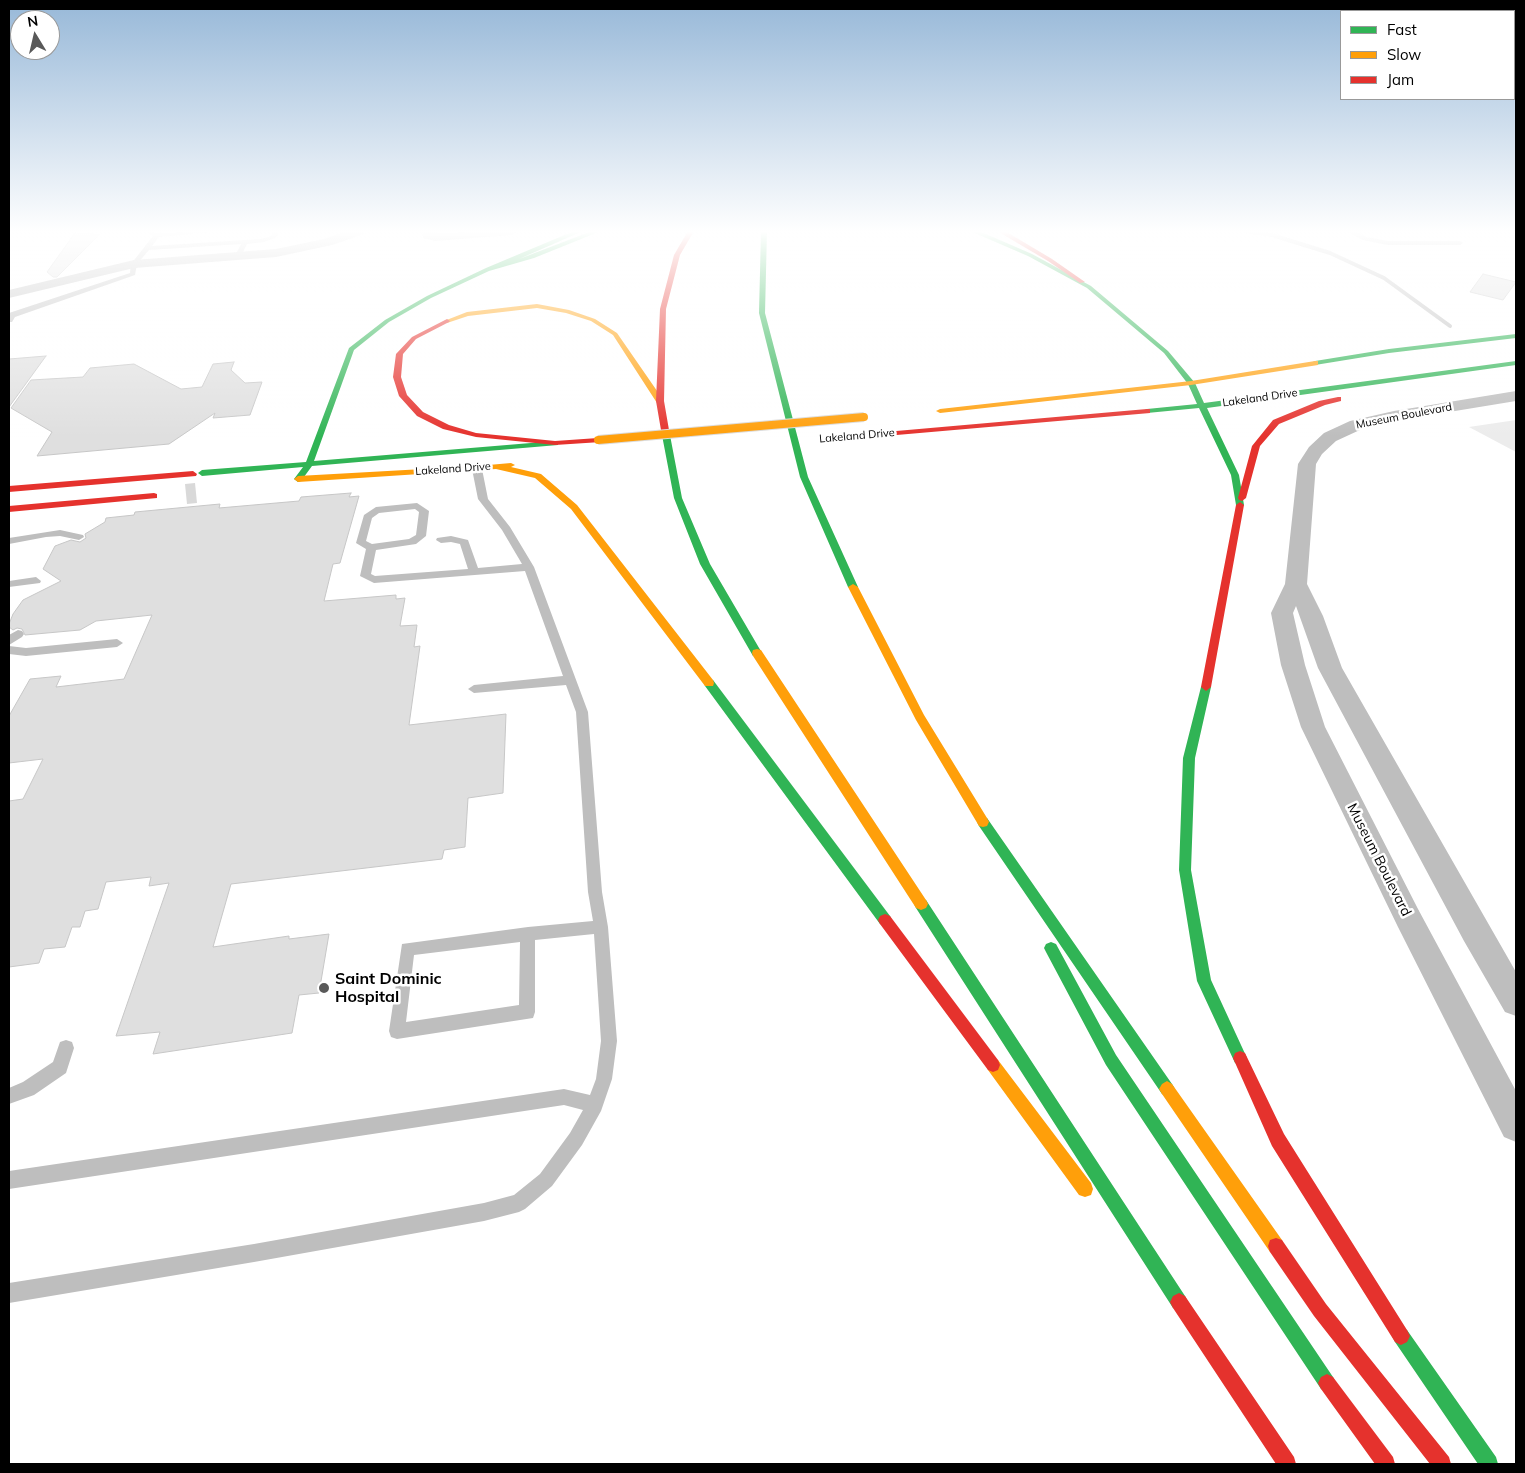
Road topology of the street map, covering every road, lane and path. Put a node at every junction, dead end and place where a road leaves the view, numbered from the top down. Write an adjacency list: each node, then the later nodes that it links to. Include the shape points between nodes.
1 (57, 300): 6 (lane, via 12,315)
2 (425, 300): 27 (main road, via 387,321 351,348)
3 (666, 300): 16 (main road)
4 (762, 300): 47 (main road, via 762,314 804,477 848,577 920,717)
5 (1104, 300): 9 (main road)
6 (9, 320)
7 (1516, 336): 8 (main road, Lakeland Drive)
8 (1389, 351): 12 (main road); 14 (main road, Lakeland Drive)
9 (1166, 352): 10 (main road); 14 (main road)
10 (1186, 360)
11 (1516, 363): 13 (main road, Lakeland Drive)
12 (1221, 366)
13 (1444, 372): 17 (main road, Lakeland Drive); 32 (main road, via 1322,403 1276,422 1256,446)
14 (1191, 383): 17 (main road); 18 (main road, Lakeland Drive)
15 (1516, 396): 42 (street, Museum Boulevard, via 1394,416 1356,425 1330,437 1307,464)
16 (660, 401): 23 (main road, via 615,334 593,320 567,311 538,306 467,314 422,333 400,354 397,377 403,396 420,414 446,427 476,435); 61 (main road, via 678,498 705,564 742,630)
17 (1201, 406): 20 (main road, Lakeland Drive); 32 (main road, via 1235,475)
18 (930, 412)
19 (869, 417): 23 (main road, Lakeland Drive, bridge)
20 (857, 436)
21 (804, 441): 22 (main road, Lakeland Drive)
22 (784, 442)
23 (556, 443): 27 (main road, Lakeland Drive)
24 (677, 450): 25 (main road)
25 (658, 452)
26 (531, 463): 28 (main road, Lakeland Drive)
27 (309, 464): 29 (main road, Lakeland Drive, via 293,479); 30 (main road, Lakeland Drive)
28 (493, 466): 29 (main road, Lakeland Drive); 58 (main road, via 538,476 574,507 717,693)
29 (477, 469): 38 (lane, via 483,499)
30 (9, 489)
31 (166, 495): 33 (main road)
32 (1240, 504): 65 (main road, via 1209,675 1189,758 1185,870 1204,981 1278,1140 1389,1318)
33 (9, 509)
34 (79, 538): 36 (lane, via 60,533)
35 (441, 540): 39 (lane, via 464,542)
36 (9, 542)
37 (371, 547): 37 (lane, via 361,543 367,517 376,510 417,506 424,511 421,536 412,542); 39 (lane, via 366,576 374,580)
38 (529, 567): 39 (lane); 45 (lane)
39 (474, 571)
40 (36, 581): 41 (lane)
41 (9, 584)
42 (1296, 584): 52 (street, via 1312,616 1330,668); 56 (street, Museum Boulevard, via 1282,613 1293,665 1313,727)
43 (117, 642): 44 (lane, via 26,652)
44 (9, 650)
45 (571, 680): 46 (lane); 49 (lane, via 582,712 594,892)
46 (474, 689)
47 (990, 834): 48 (main road); 64 (main road, via 1320,1310)
48 (1037, 921)
49 (601, 927): 50 (lane); 55 (lane, via 609,1041 604,1079)
50 (528, 934): 50 (lane, via 407,949 397,1031 527,1012)
51 (1046, 938): 63 (main road, via 1111,1060 1346,1412)
52 (1516, 1001)
53 (66, 1048): 54 (lane, via 60,1067 28,1089)
54 (9, 1096)
55 (595, 1105): 57 (lane, via 564,1098); 60 (lane, via 576,1139 546,1180 518,1203 484,1212)
56 (1516, 1124)
57 (9, 1180)
58 (1090, 1196)
59 (1137, 1259): 61 (main road)
60 (9, 1293)
61 (1250, 1411): 62 (main road)
62 (1287, 1464)
63 (1386, 1464)
64 (1442, 1464)
65 (1489, 1464)

